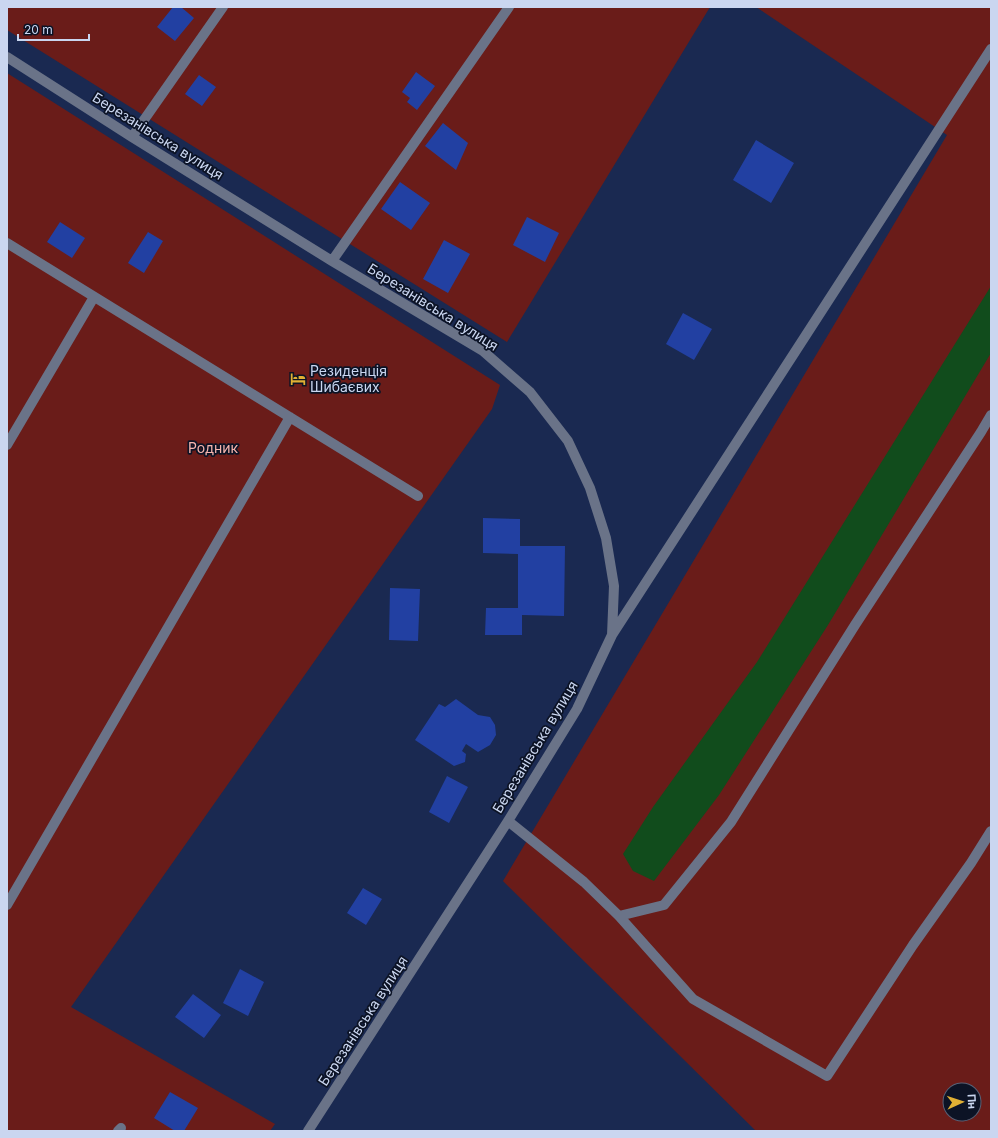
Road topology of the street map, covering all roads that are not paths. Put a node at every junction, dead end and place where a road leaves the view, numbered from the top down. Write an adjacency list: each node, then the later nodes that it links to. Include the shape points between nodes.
1 (223, 7): 5 (street)
2 (509, 7): 7 (street)
3 (991, 49): 13 (street)
4 (7, 57): 5 (street, Березанівська вулиця)
5 (132, 137): 7 (street, Березанівська вулиця)
6 (7, 243): 8 (street)
7 (332, 261): 13 (street, Березанівська вулиця, via 483,351 530,392 568,441 590,488 606,538 614,586)
8 (94, 296): 10 (street); 11 (street)
9 (991, 415): 17 (street, via 731,822 664,905)
10 (290, 417): 12 (street); 16 (street)
11 (7, 445)
12 (418, 496)
13 (612, 635): 14 (street, Березанівська вулиця, via 577,710)
14 (508, 821): 17 (street, via 584,882); 18 (street, Березанівська вулиця)
15 (991, 831): 17 (street, via 828,1076 693,999)
16 (7, 905)
17 (620, 916)
18 (308, 1131)

